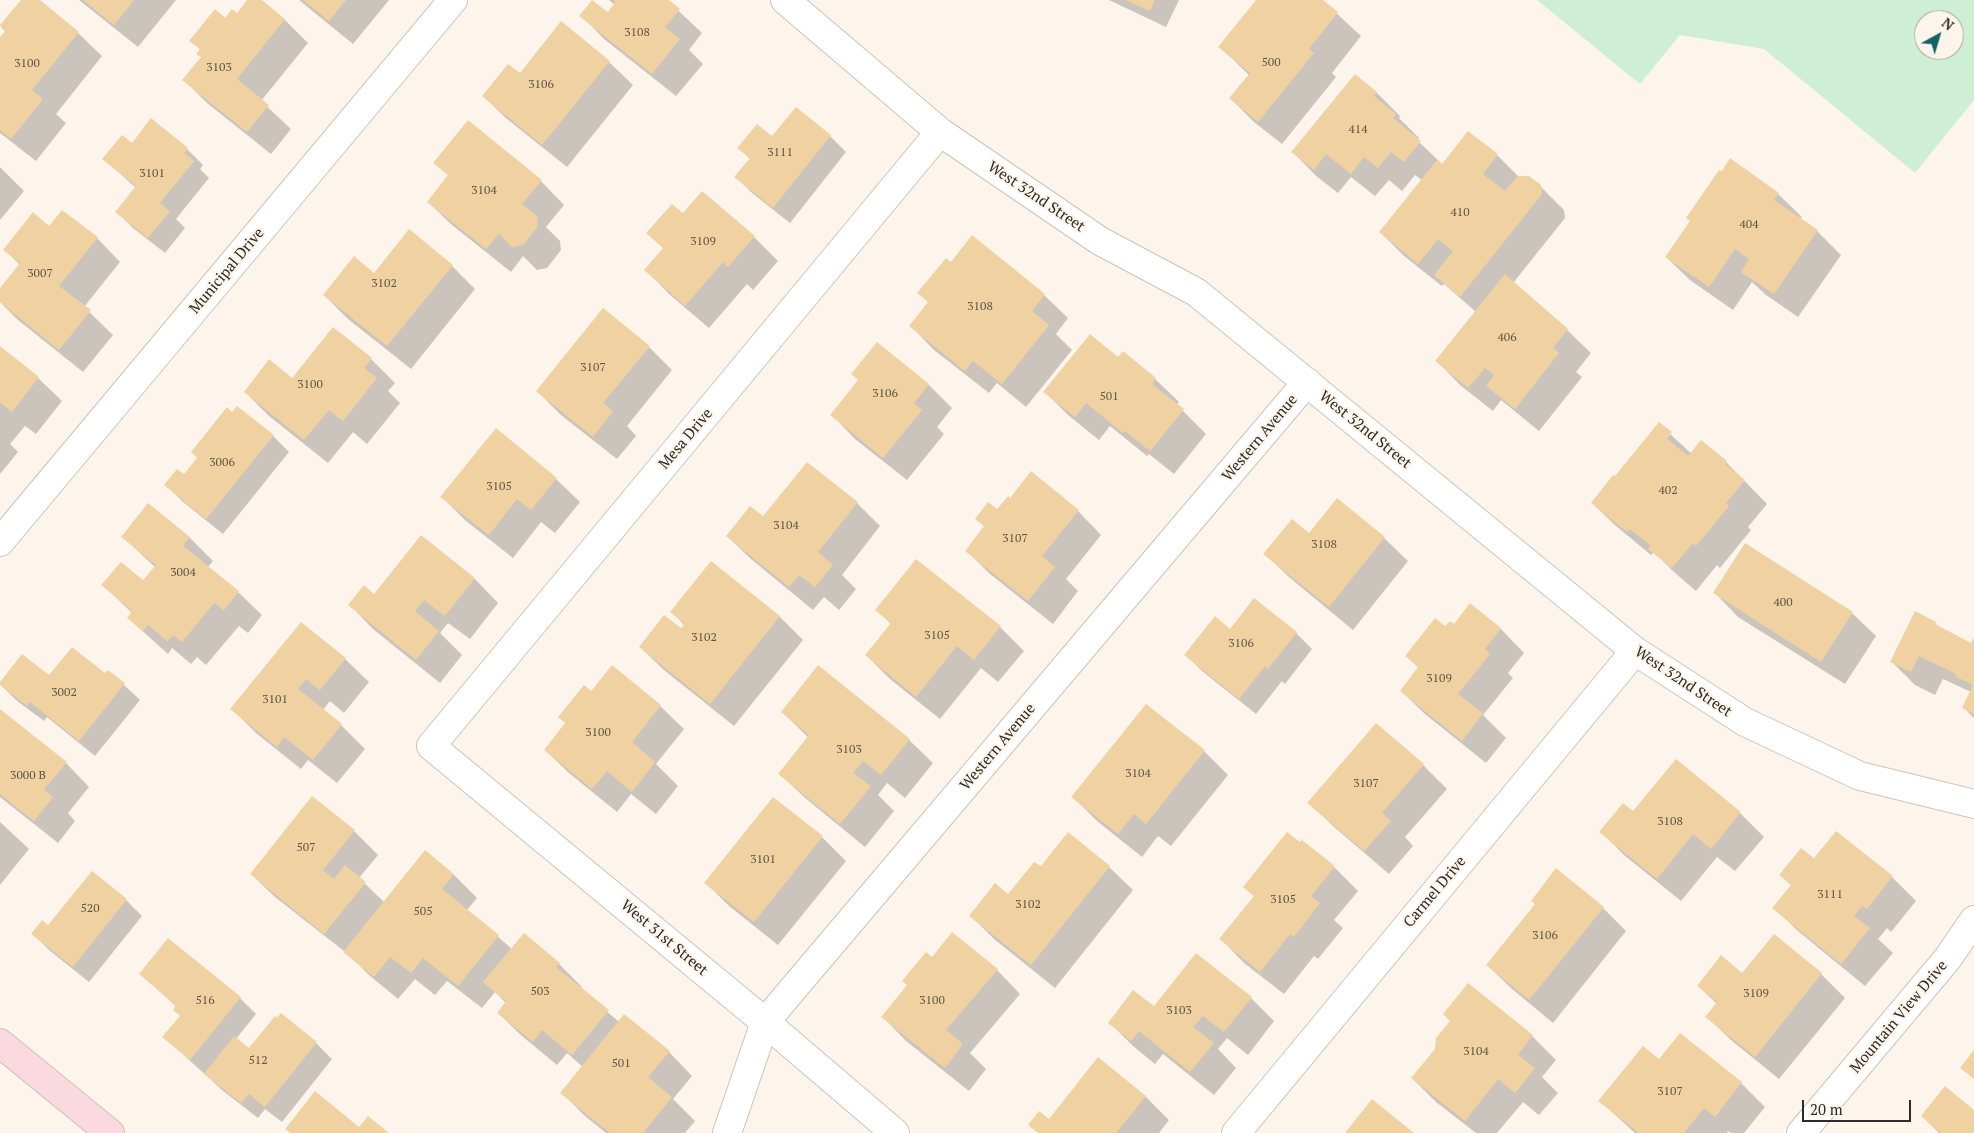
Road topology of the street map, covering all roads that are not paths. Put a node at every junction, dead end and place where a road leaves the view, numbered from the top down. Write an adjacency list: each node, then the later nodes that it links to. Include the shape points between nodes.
1 (453, 0): 5 (street, Municipal Drive)
2 (786, 0): 3 (street, West 32nd Street)
3 (940, 132): 4 (street, West 32nd Street, via 1100,241 1196,292); 7 (street, Mesa Drive)
4 (1307, 382): 6 (street, West 32nd Street); 10 (street, Western Avenue)
5 (0, 542)
6 (1635, 651): 8 (street, West 32nd Street, via 1745,722 1860,776); 15 (street, Carmel Drive)
7 (431, 746): 10 (street, West 31st Street)
8 (1974, 804)
9 (1974, 920): 16 (street, Mountain View Drive, via 1948,958)
10 (765, 1022): 13 (street, Western Avenue); 14 (street, West 31st Street)
11 (0, 1043): 12 (main road)
12 (110, 1133)
13 (727, 1133)
14 (895, 1133)
15 (1236, 1133)
16 (1801, 1133)

